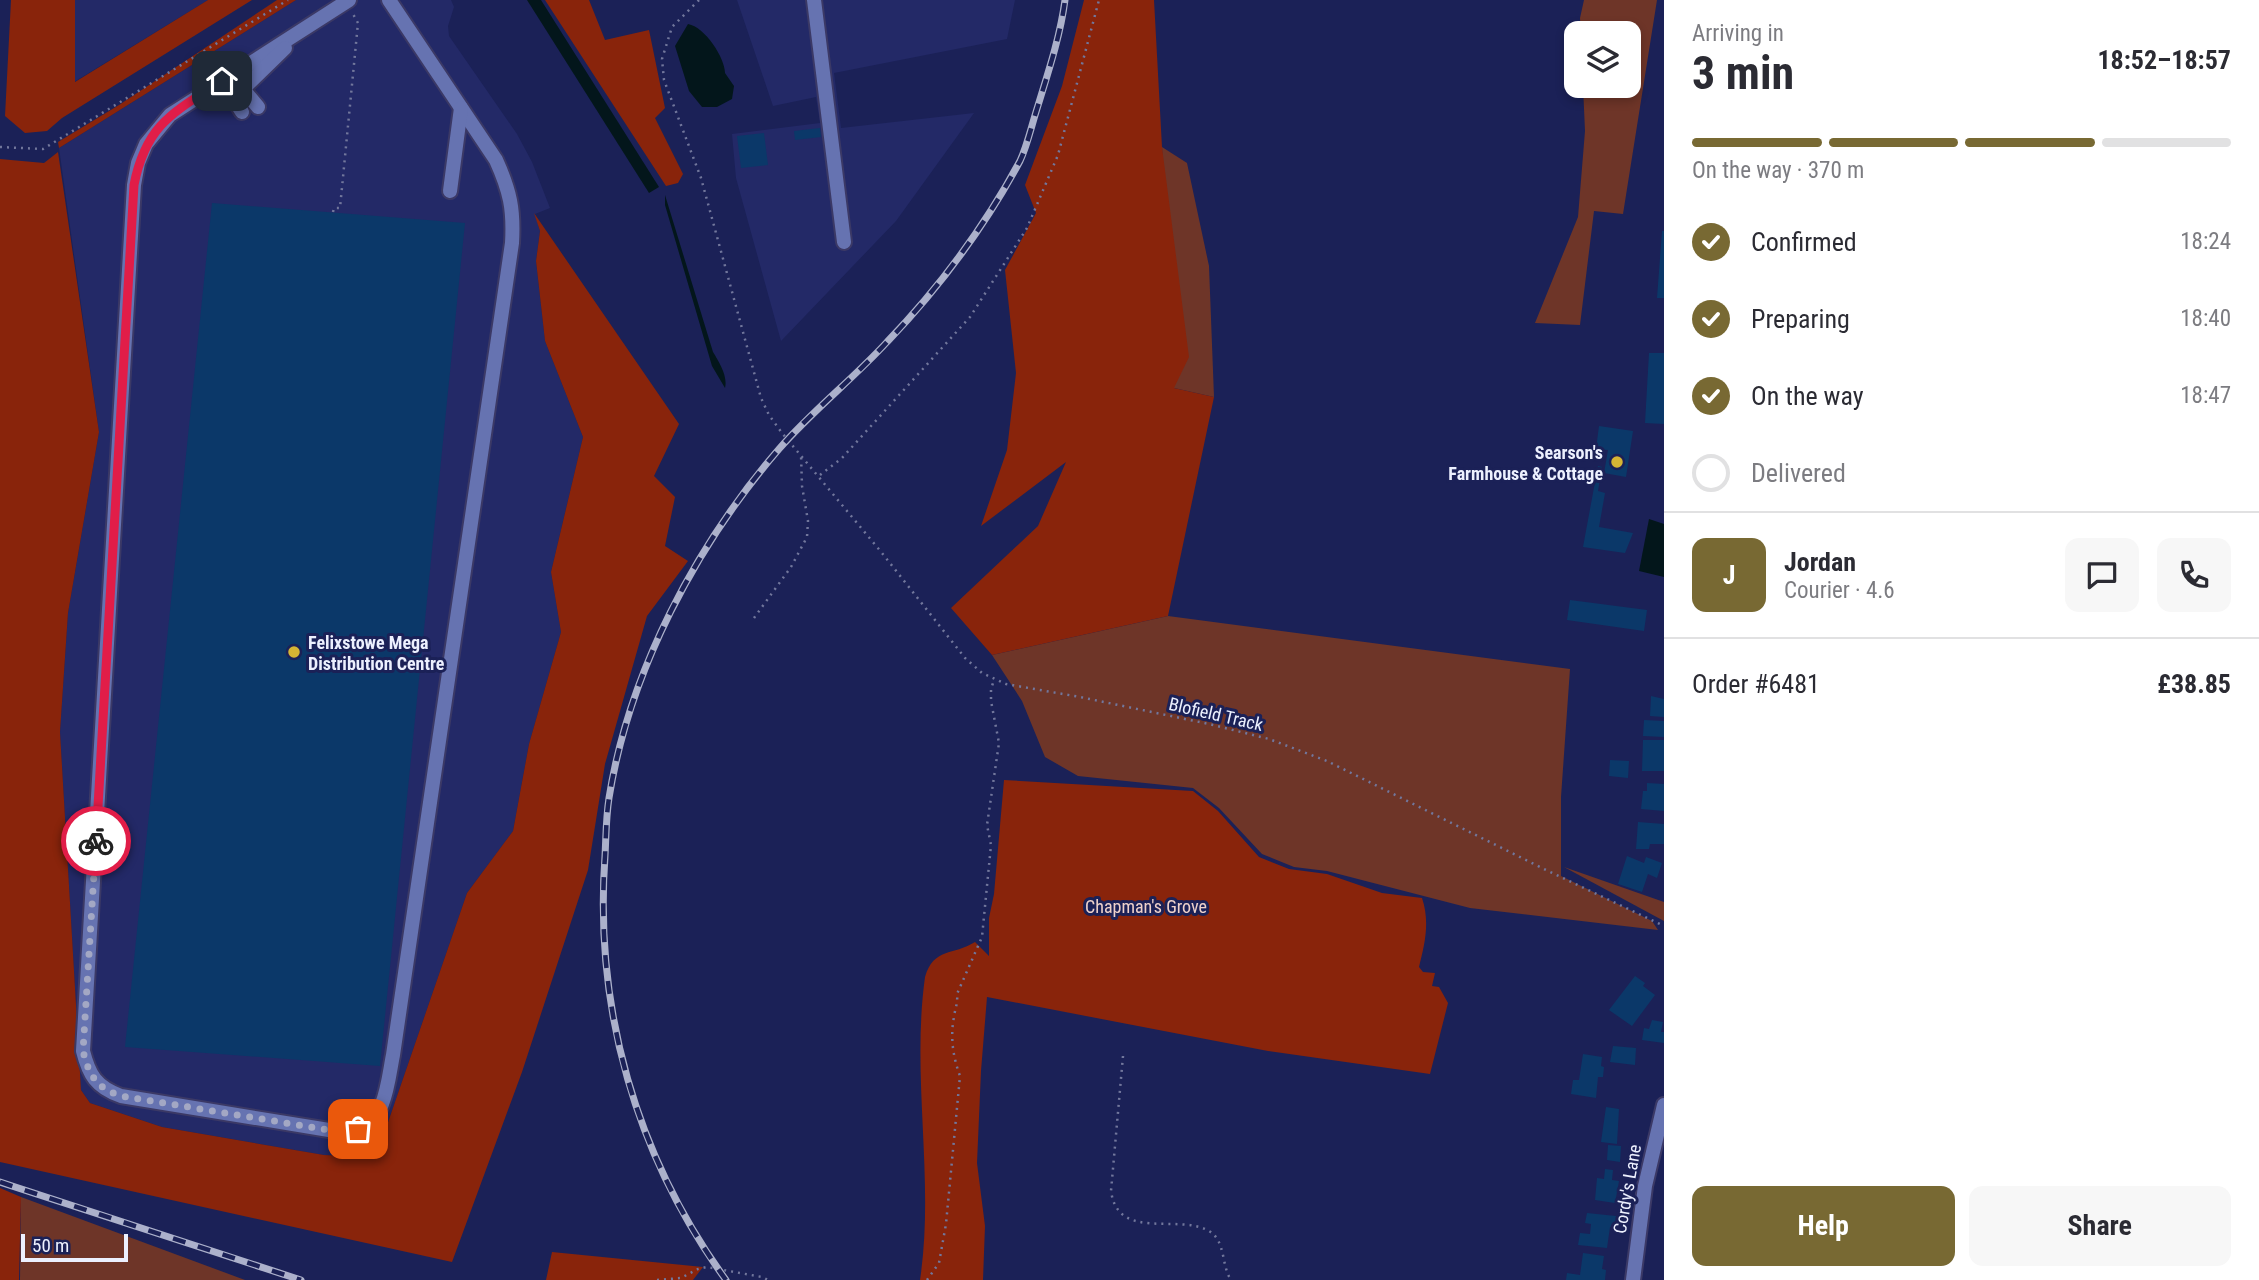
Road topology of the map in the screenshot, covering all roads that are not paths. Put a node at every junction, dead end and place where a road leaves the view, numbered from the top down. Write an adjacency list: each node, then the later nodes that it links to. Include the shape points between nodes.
1 (389, 0): 7 (street)
2 (814, 0): 10 (street)
3 (347, 1): 4 (street)
4 (309, 25): 5 (street); 6 (street, via 243,89)
5 (222, 81): 7 (street, via 158,128 138,163 134,185 83,1051 97,1084 121,1096 335,1131 372,1122 382,1106 393,1055 512,243 514,212 509,187); 8 (street)
6 (258, 107)
7 (461, 108): 9 (street)
8 (242, 112)
9 (450, 191)
10 (844, 242)
11 (1664, 1105): 12 (street, Cordy's Lane, via 1645,1185)
12 (1633, 1280)

